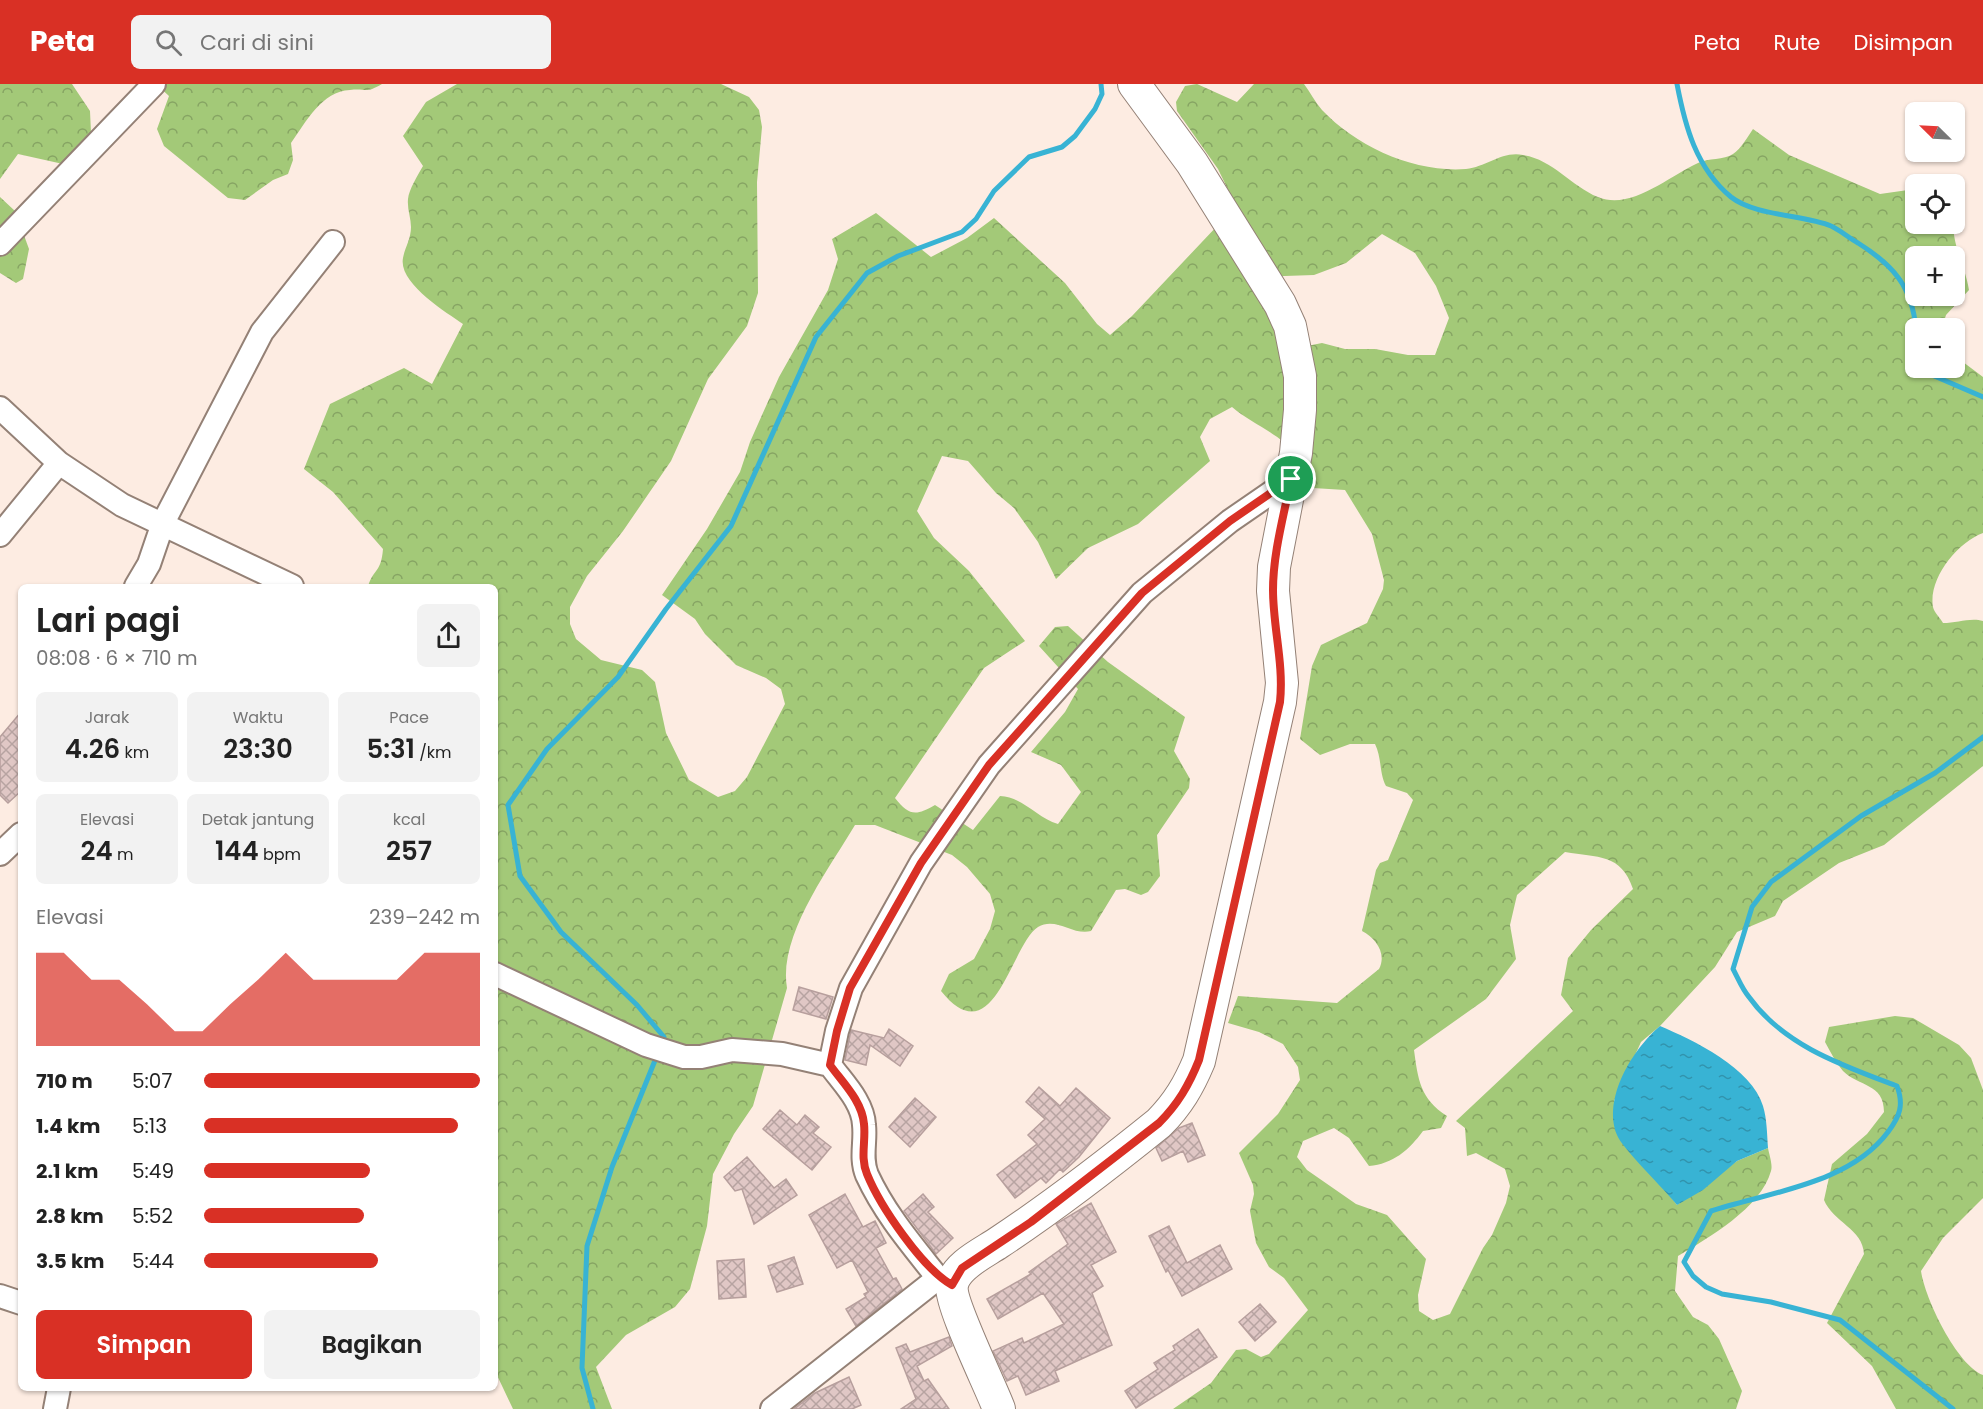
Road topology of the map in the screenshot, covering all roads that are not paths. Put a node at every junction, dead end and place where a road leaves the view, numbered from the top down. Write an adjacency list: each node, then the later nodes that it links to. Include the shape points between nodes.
1 (154, 84): 4 (street)
2 (1134, 84): 7 (main road, via 1228,220 1272,289 1290,326 1297,352 1300,410)
3 (333, 243): 8 (street, via 262,332)
4 (0, 244)
5 (0, 408): 6 (street)
6 (58, 463): 8 (street, via 122,505); 9 (street)
7 (1291, 479): 15 (street, via 1230,521 1142,593 989,765 921,863 850,988); 16 (main road, via 1274,575 1280,702 1199,1060 1189,1086 1159,1123 1031,1222)
8 (163, 523): 10 (street, via 149,564); 11 (street)
9 (0, 535)
10 (137, 584)
11 (288, 584)
12 (18, 837): 13 (street)
13 (0, 854)
14 (498, 975): 15 (street, via 646,1045 684,1057 732,1050 782,1054)
15 (830, 1065): 16 (street, via 861,1110 867,1173 891,1219)
16 (945, 1281): 21 (street); 22 (main road)
17 (0, 1296): 18 (street)
18 (18, 1302)
19 (58, 1391): 20 (street)
20 (55, 1409)
21 (772, 1409)
22 (999, 1409)

